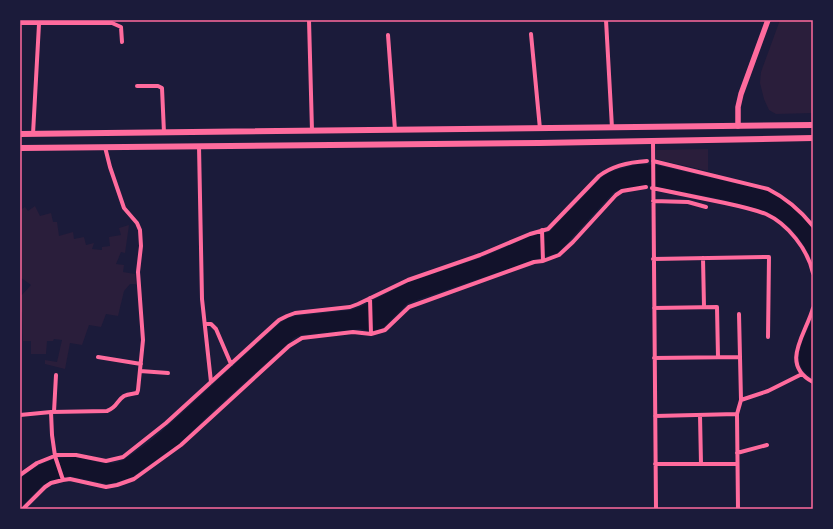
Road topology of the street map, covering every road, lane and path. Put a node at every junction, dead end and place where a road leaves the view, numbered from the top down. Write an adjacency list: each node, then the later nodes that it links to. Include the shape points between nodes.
1 (309, 20): 18 (street)
2 (606, 20): 15 (street)
3 (768, 20): 14 (main road, via 741,94)
4 (32, 22): 7 (street); 8 (street)
5 (47, 22): 6 (street); 8 (street)
6 (112, 22): 11 (street, via 121,27)
7 (20, 23)
8 (39, 24): 21 (street)
9 (531, 34): 16 (street)
10 (388, 35): 17 (street)
11 (122, 42)
12 (137, 86): 19 (street, via 162,88)
13 (813, 125): 14 (main road)
14 (738, 126): 15 (main road); 23 (main road)
15 (612, 128): 16 (main road)
16 (540, 129): 17 (main road)
17 (394, 130): 18 (main road)
18 (312, 131): 19 (main road); 25 (main road)
19 (164, 133): 21 (main road)
20 (20, 134): 21 (main road)
21 (33, 134)
22 (813, 138): 23 (main road)
23 (739, 139): 24 (main road)
24 (653, 141): 25 (main road); 30 (street)
25 (313, 145): 26 (main road)
26 (199, 146): 27 (main road); 47 (street, via 202,299)
27 (105, 147): 28 (main road); 54 (street, via 124,208 140,230 138,272 143,340)
28 (20, 148)
29 (647, 161): 36 (street, via 607,170 548,229)
30 (653, 161): 32 (street); 35 (street, via 768,189 797,208)
31 (646, 187): 39 (street, via 622,191 616,195 559,255)
32 (652, 188): 33 (street); 40 (street, via 766,214 797,239)
33 (653, 201): 34 (street, via 688,202); 37 (street)
34 (706, 207)
35 (813, 226)
36 (542, 230): 39 (street); 41 (street, via 408,280)
37 (653, 258): 38 (street); 43 (street)
38 (703, 258): 42 (street); 49 (street, via 769,257)
39 (543, 261): 48 (street, via 406,308 385,330)
40 (813, 273)
41 (370, 298): 48 (street); 55 (street, via 350,307 287,316 279,320)
42 (704, 307): 43 (street); 51 (street, via 717,307)
43 (654, 308): 53 (street)
44 (813, 308): 46 (street)
45 (739, 314): 52 (street)
46 (812, 320): 58 (street, via 796,350 796,359)
47 (205, 324): 55 (street, via 211,324 216,329); 60 (street)
48 (371, 334): 75 (street, via 353,332 302,338 293,342 181,445 134,480 106,487 70,479)
49 (768, 337)
50 (98, 357): 54 (street)
51 (718, 357): 52 (street); 53 (street)
52 (740, 357): 62 (street)
53 (654, 358): 67 (street)
54 (141, 364): 56 (street)
55 (231, 364): 60 (street)
56 (140, 371): 57 (street); 63 (street, via 137,393 122,397 113,409)
57 (168, 373)
58 (802, 374): 61 (street); 62 (street, via 768,391)
59 (56, 375): 63 (street)
60 (211, 382): 70 (street, via 166,423 123,457 106,461 76,455)
61 (813, 382)
62 (741, 400): 64 (street)
63 (52, 412): 65 (street); 70 (street)
64 (737, 414): 66 (street); 69 (street)
65 (20, 415)
66 (700, 415): 67 (street); 72 (street)
67 (655, 416): 71 (street)
68 (767, 445): 69 (street)
69 (737, 453): 73 (street)
70 (55, 456): 74 (street, via 37,463); 75 (street)
71 (655, 464): 72 (street); 77 (street)
72 (701, 464): 73 (street)
73 (737, 464): 78 (street)
74 (20, 475)
75 (63, 480): 76 (street, via 45,487)
76 (23, 509)
77 (656, 509)
78 (738, 509)

